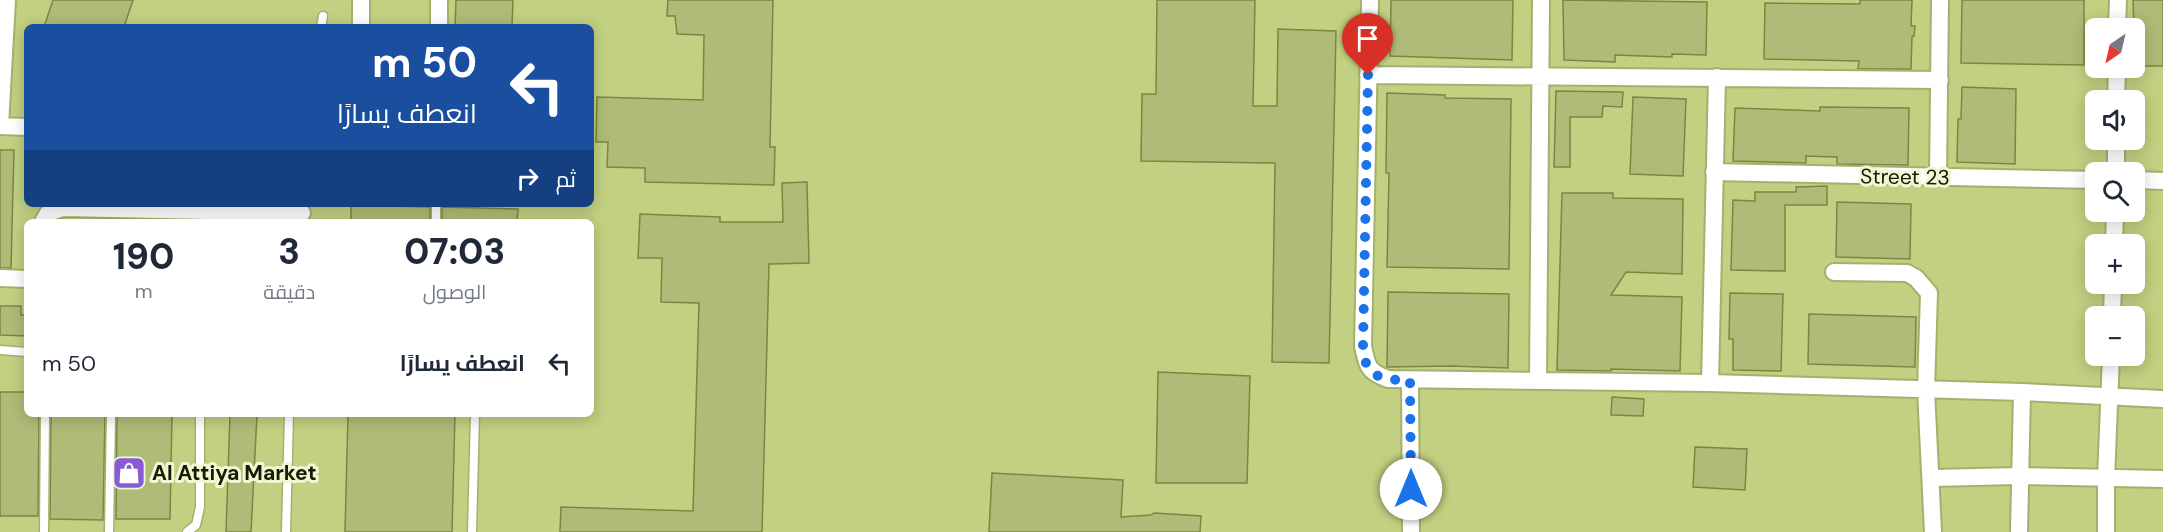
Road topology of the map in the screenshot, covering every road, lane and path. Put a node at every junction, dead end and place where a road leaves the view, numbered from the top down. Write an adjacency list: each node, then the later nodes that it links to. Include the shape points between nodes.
1 (8, 0): 17 (street, via 0,126)
2 (361, 0): 11 (street)
3 (440, 0): 12 (street)
4 (1370, 0): 13 (street)
5 (1541, 0): 14 (street)
6 (1940, 0): 16 (street)
7 (2118, 0): 9 (street)
8 (323, 16): 10 (lane)
9 (2117, 18)
10 (322, 24)
11 (361, 24)
12 (439, 24)
13 (1368, 75): 14 (street); 31 (street, via 1363,346 1367,365 1377,375 1388,380)
14 (1540, 75): 15 (street); 32 (street)
15 (1717, 77): 16 (street); 18 (street)
16 (1940, 80): 19 (street)
17 (24, 127)
18 (1714, 172): 19 (street, Street 23); 33 (street)
19 (1938, 178): 20 (street, Street 23)
20 (2085, 180)
21 (2145, 180): 22 (street)
22 (2163, 180)
23 (302, 213): 24 (street, via 63,208 48,213)
24 (45, 219)
25 (1834, 272): 34 (street, via 1907,273 1923,285 1929,293)
26 (0, 278): 27 (street)
27 (24, 279)
28 (0, 350): 29 (lane)
29 (24, 352)
30 (2111, 366): 36 (street)
31 (1410, 380): 32 (street); 52 (street)
32 (1538, 381): 33 (street)
33 (1710, 383): 34 (street)
34 (1926, 390): 35 (street); 44 (street)
35 (2022, 392): 36 (street); 43 (street)
36 (2110, 397): 37 (street); 45 (street)
37 (2163, 399)
38 (45, 417): 47 (lane)
39 (111, 417): 48 (lane)
40 (200, 417): 49 (lane, via 200,507 196,525)
41 (289, 417): 50 (lane)
42 (475, 417): 51 (lane)
43 (2019, 476): 44 (street); 45 (street); 54 (street)
44 (1932, 477): 53 (street)
45 (2106, 479): 46 (street); 55 (street)
46 (2163, 479)
47 (45, 532)
48 (109, 532)
49 (187, 532)
50 (286, 532)
51 (472, 532)
52 (1411, 532)
53 (1933, 532)
54 (2019, 532)
55 (2106, 532)

